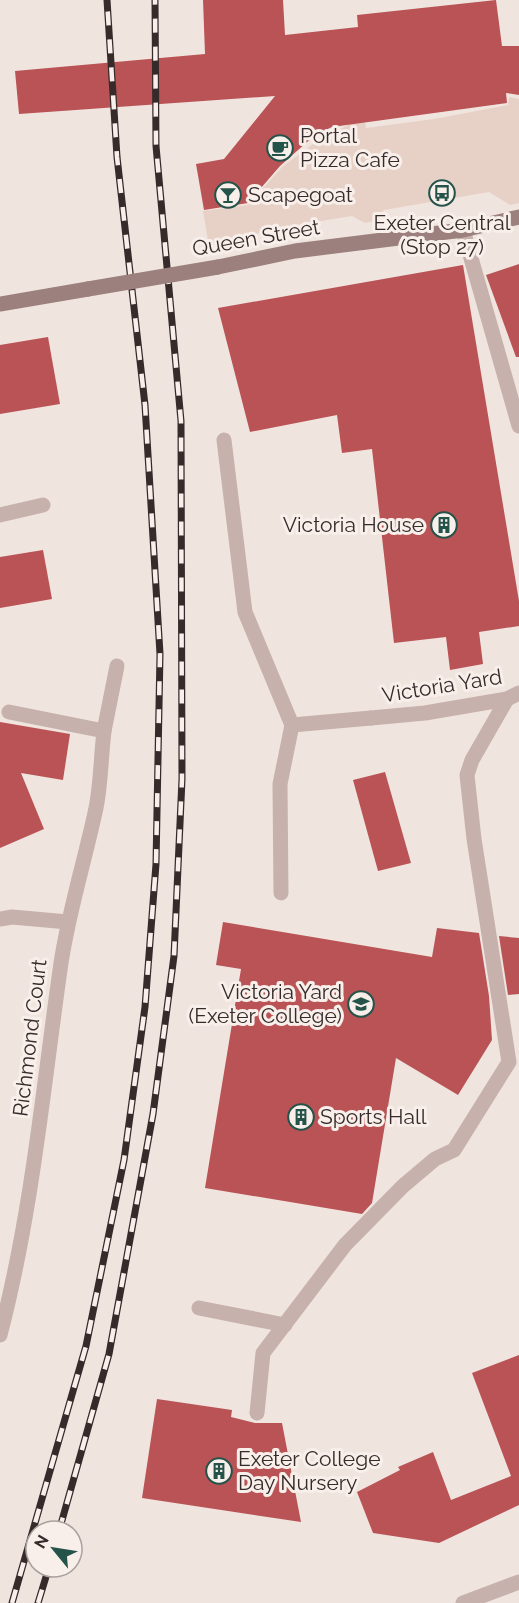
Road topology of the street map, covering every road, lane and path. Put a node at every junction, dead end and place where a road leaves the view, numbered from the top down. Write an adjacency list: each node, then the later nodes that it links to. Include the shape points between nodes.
1 (519, 217): 2 (street, Queen Street)
2 (463, 230): 3 (street, Queen Street, bridge, via 295,250); 4 (street)
3 (0, 304)
4 (519, 426)
5 (224, 440): 11 (street, via 245,612)
6 (43, 505): 7 (street)
7 (0, 515)
8 (117, 666): 12 (street, Richmond Court)
9 (513, 696): 11 (street, Victoria Yard, via 425,713); 17 (street, via 472,760 467,775 509,1062 454,1150 403,1186 345,1245)
10 (9, 712): 12 (street)
11 (292, 725): 13 (street, via 280,784)
12 (104, 731): 15 (street, Richmond Court, via 96,806)
13 (281, 893)
14 (0, 919): 15 (street)
15 (68, 922): 18 (street, Richmond Court, via 33,1176 14,1283)
16 (199, 1308): 17 (street)
17 (285, 1325): 19 (street, via 263,1353)
18 (0, 1335)
19 (257, 1413)
20 (519, 1582): 21 (street)
21 (463, 1603)

